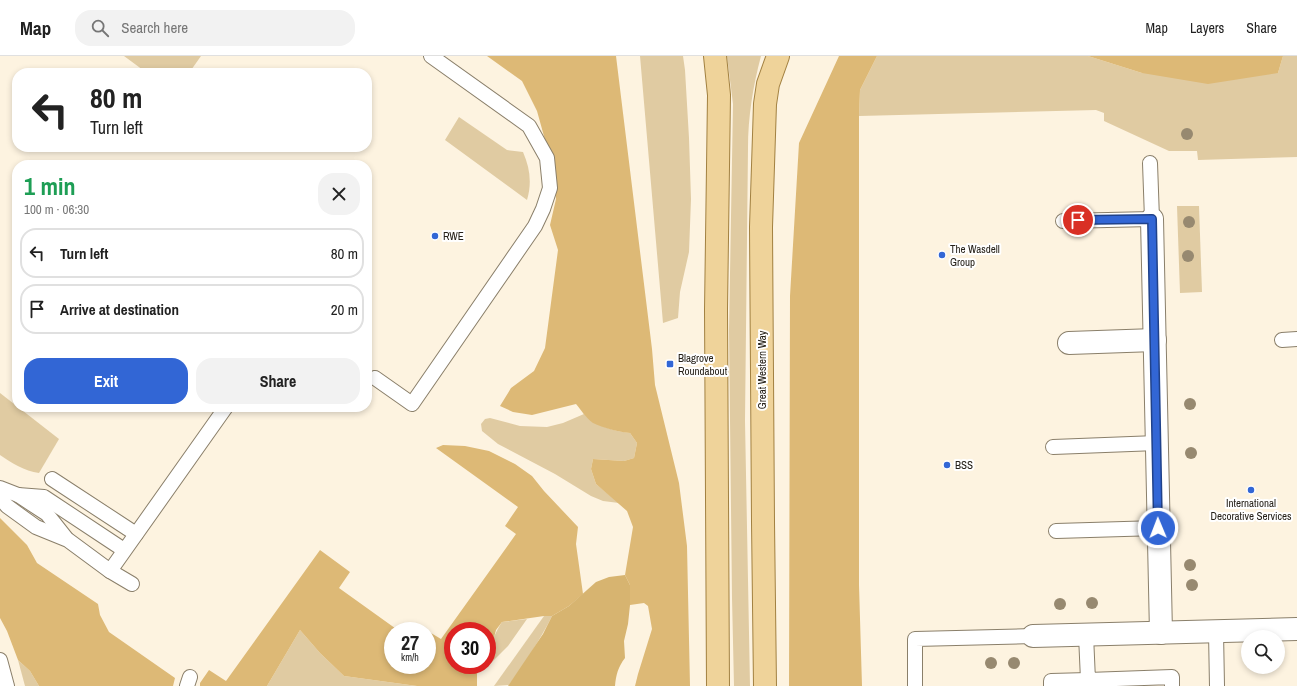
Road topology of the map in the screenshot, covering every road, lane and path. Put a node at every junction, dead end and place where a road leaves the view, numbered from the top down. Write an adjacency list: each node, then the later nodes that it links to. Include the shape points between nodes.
1 (431, 56): 11 (lane, via 529,126 547,158 550,188 535,226 412,404)
2 (715, 56): 33 (main road, via 719,95 716,310)
3 (778, 56): 34 (main road, Great Western Way, via 772,69 765,104 760,227)
4 (1150, 163): 5 (lane)
5 (1152, 219): 6 (lane); 8 (street)
6 (1063, 221)
7 (1297, 339): 9 (lane)
8 (1155, 340): 10 (street); 13 (street)
9 (1282, 340)
10 (1069, 344)
11 (375, 378)
12 (222, 412): 21 (lane)
13 (1157, 443): 14 (lane); 19 (street)
14 (1053, 447)
15 (52, 479): 21 (lane)
16 (0, 488): 17 (lane)
17 (18, 495): 22 (lane, via 46,514); 23 (lane, via 44,497)
18 (0, 498): 22 (lane, via 36,527)
19 (1158, 528): 20 (lane); 27 (street)
20 (1056, 531)
21 (136, 534): 23 (lane)
22 (68, 540): 23 (lane)
23 (117, 561): 24 (lane)
24 (132, 584)
25 (1297, 629): 26 (street)
26 (1216, 632): 27 (street); 38 (lane)
27 (1161, 633): 28 (street)
28 (1086, 635): 29 (street); 31 (lane)
29 (1034, 636): 35 (lane, via 915,639)
30 (0, 660): 32 (lane)
31 (1088, 680): 36 (lane, via 1051,681); 37 (lane, via 1172,677)
32 (8, 686)
33 (718, 686)
34 (765, 686)
35 (915, 686)
36 (1051, 686)
37 (1172, 686)
38 (1218, 686)

